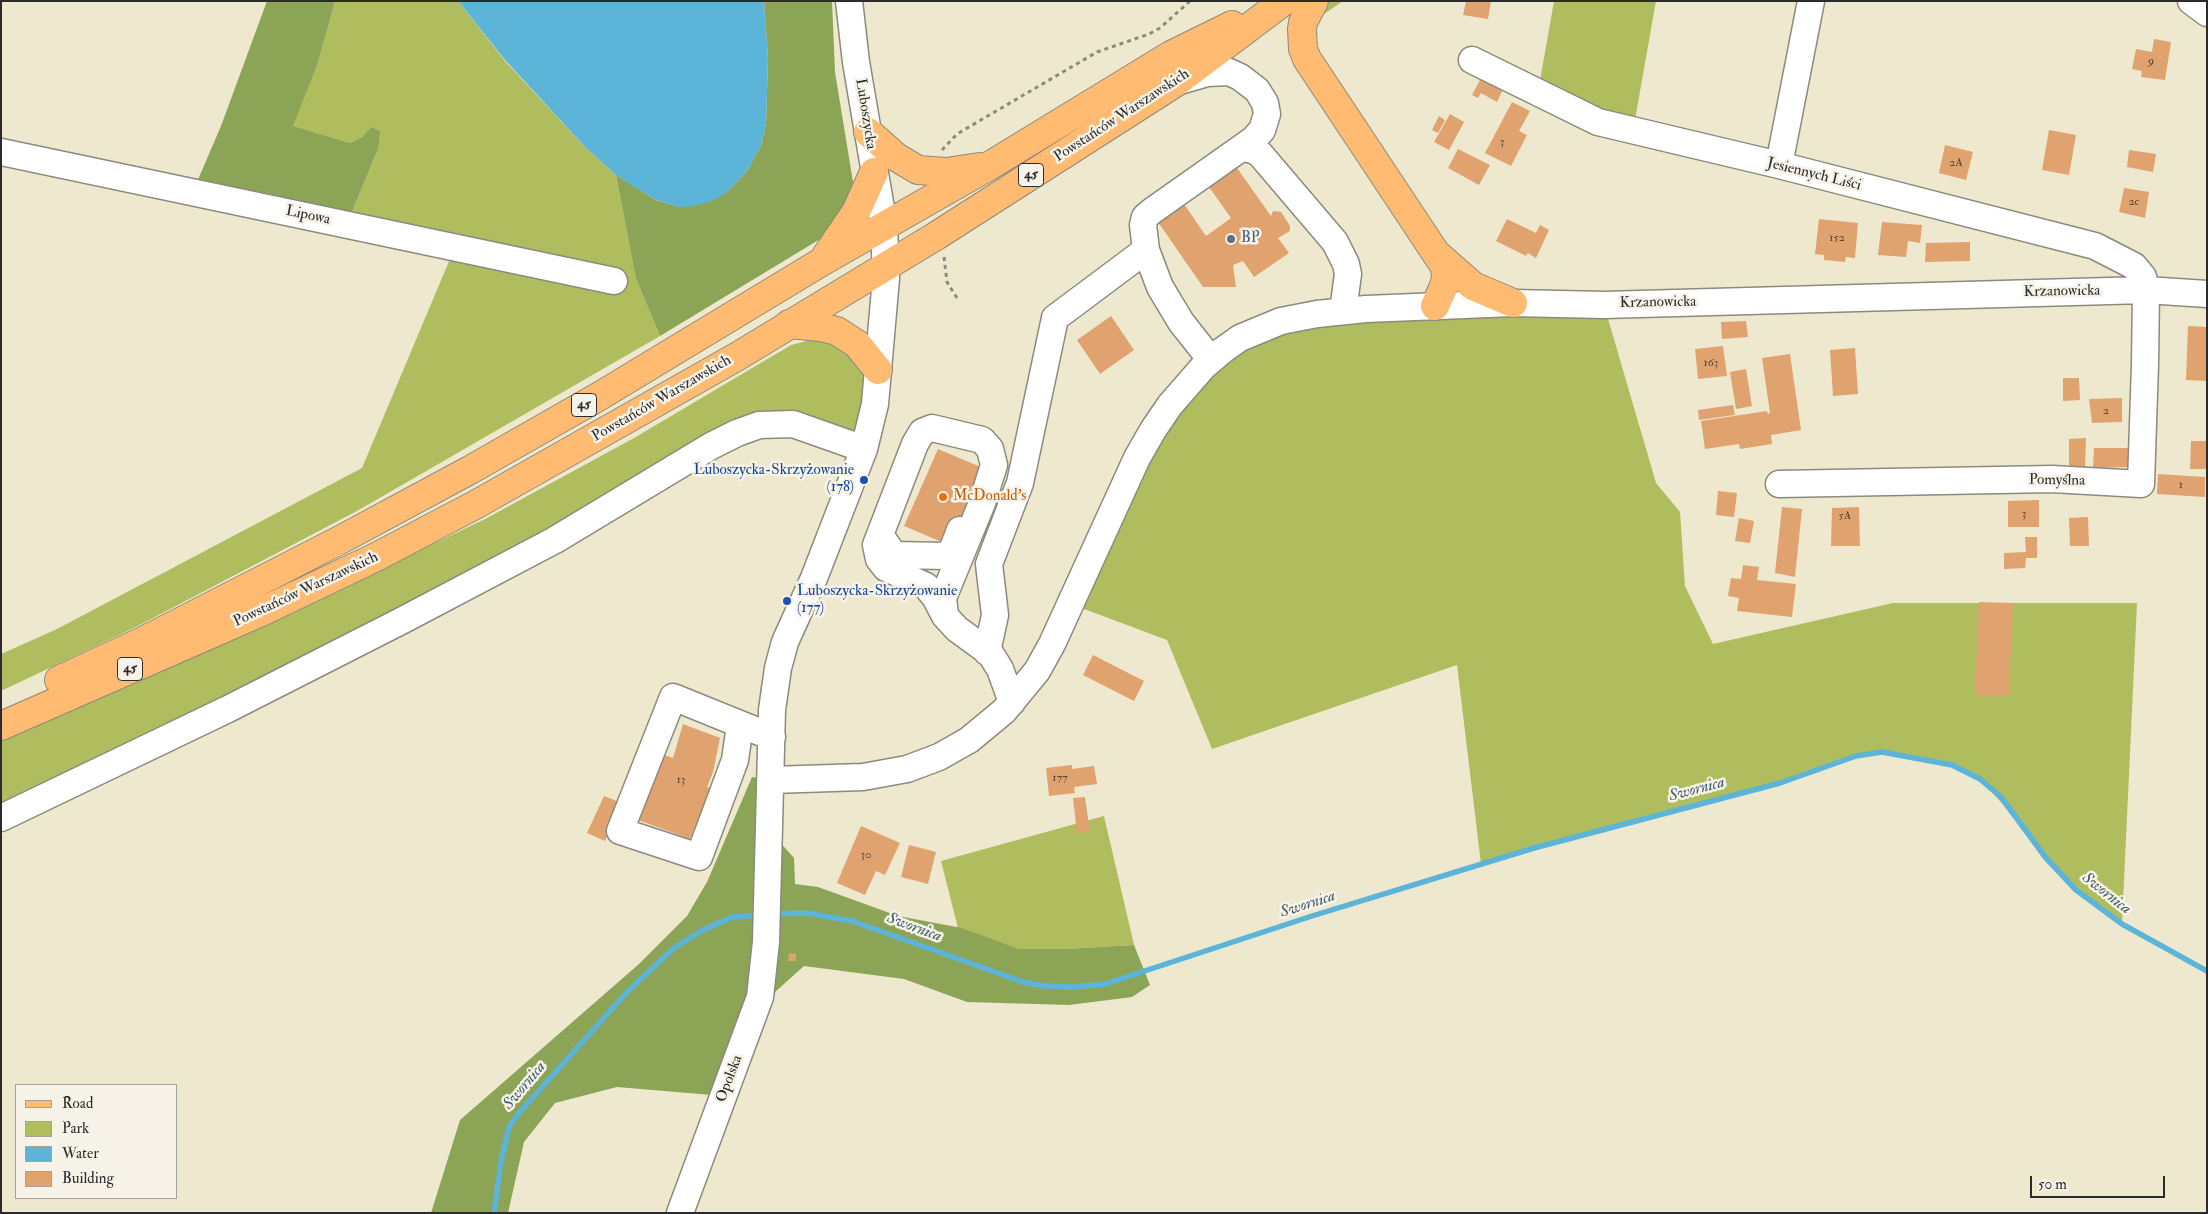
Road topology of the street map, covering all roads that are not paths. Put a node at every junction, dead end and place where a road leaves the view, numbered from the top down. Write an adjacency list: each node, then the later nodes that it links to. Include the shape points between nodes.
1 (849, 1): 9 (street, Luboszycka)
2 (1282, 1): 8 (main road, Powstańców Warszawskich / 45); 13 (main road, Powstańców Warszawskich / 45, via 1171,55)
3 (1314, 1): 17 (main road, via 1302,30 1303,49 1311,68)
4 (1811, 1): 12 (street)
5 (2191, 1): 6 (street)
6 (2207, 13)
7 (1472, 60): 12 (street, Jesiennych Liści, via 1598,122)
8 (1176, 83): 10 (street, via 1207,74 1229,72 1257,90 1265,104 1265,122 1262,130); 19 (main road, Powstańców Warszawskich / 45)
9 (868, 132): 13 (main road, via 896,157 918,170 946,172); 14 (street, Luboszycka)
10 (1242, 148): 16 (street, via 1152,210 1145,218 1143,236); 25 (street, via 1260,154 1335,242 1348,274)
11 (1, 152): 20 (street, Lipowa)
12 (1779, 165): 21 (street, Jesiennych Liści, via 2095,246 2134,266 2143,277)
13 (989, 166): 15 (main road, Powstańców Warszawskich / 45)
14 (874, 172): 15 (street, Luboszycka); 18 (main road, via 856,212)
15 (884, 226): 18 (main road, Powstańców Warszawskich / 45); 19 (street, Luboszycka)
16 (1146, 250): 27 (street, via 1172,308); 35 (street, via 1055,318 1020,482 989,564 995,615)
17 (1439, 256): 23 (main road, via 1473,286); 24 (main road, via 1446,277)
18 (822, 261): 38 (main road, Powstańców Warszawskich / 45, via 462,475 143,641)
19 (886, 266): 26 (main road, Powstańców Warszawskich / 45); 28 (street, Luboszycka)
20 (614, 281)
21 (2146, 290): 22 (street, Krzanowicka); 23 (street, Krzanowicka, via 1614,304); 30 (street, Pomyślna, via 2141,484 2052,480)
22 (2207, 294)
23 (1513, 303): 24 (street, Krzanowicka)
24 (1435, 306): 25 (street, Krzanowicka)
25 (1343, 311): 27 (street, Krzanowicka, via 1310,315 1266,327 1240,338)
26 (789, 324): 28 (main road, via 837,331 857,344); 40 (main road, Powstańców Warszawskich / 45, via 483,500 376,557 250,617)
27 (1211, 360): 36 (street, Krzanowicka, via 1186,384 1137,458)
28 (878, 370): 29 (street, Luboszycka, via 872,422)
29 (864, 449): 41 (street, Opolska, via 814,578 785,642 774,690); 43 (street, via 793,424 759,425 737,433 555,540 403,620)
30 (1779, 484)
31 (887, 545): 32 (street); 32 (street, via 915,444 922,432 932,428 982,440 990,449 994,465 982,503); 33 (street, via 876,546 879,559 886,568)
32 (949, 566): 33 (street); 34 (street, via 943,598)
33 (926, 586): 34 (street)
34 (945, 616): 35 (street)
35 (992, 657): 36 (street); 37 (street)
36 (1043, 660): 37 (street, Krzanowicka, via 1038,671)
37 (1012, 702): 42 (street, Krzanowicka, via 969,740 907,769 863,777)
38 (1, 707)
39 (740, 724): 39 (street, via 673,697 620,831 699,857 735,760); 41 (street)
40 (1, 726)
41 (772, 737): 42 (street, Opolska)
42 (771, 780): 44 (street, Opolska, via 766,942 756,1009)
43 (1, 818)
44 (680, 1213)

